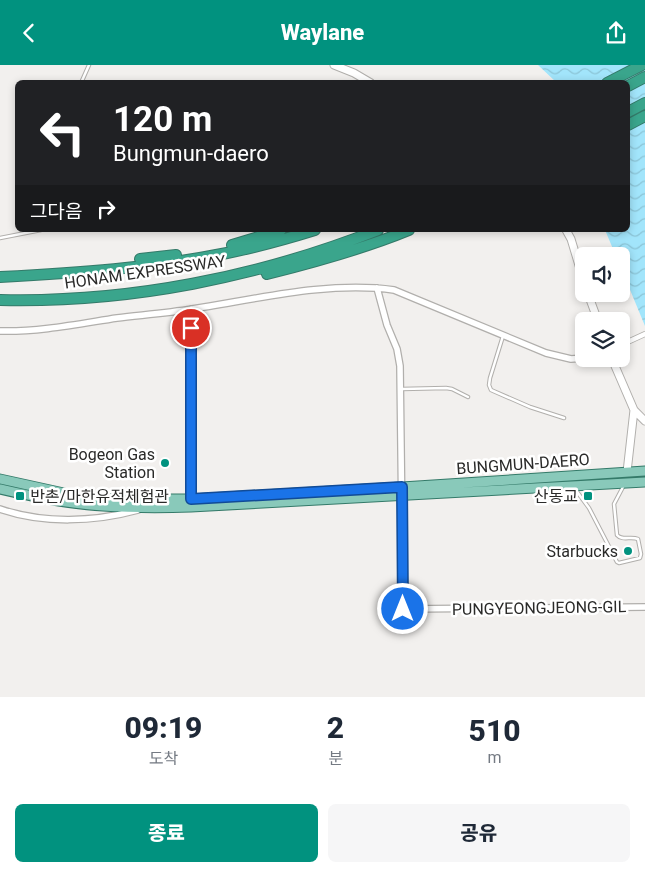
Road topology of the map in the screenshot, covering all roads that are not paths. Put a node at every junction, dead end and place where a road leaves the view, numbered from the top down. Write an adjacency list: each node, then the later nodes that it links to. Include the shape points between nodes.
1 (89, 65): 5 (lane)
2 (334, 65): 6 (street)
3 (642, 65): 7 (highway)
4 (645, 77): 8 (highway)
5 (82, 80)
6 (366, 80)
7 (613, 80)
8 (630, 85)
9 (645, 103): 10 (highway)
10 (630, 111)
11 (645, 116): 12 (highway)
12 (630, 124)
13 (31, 232): 19 (lane)
14 (275, 232): 21 (highway, via 243,243 202,251 108,263)
15 (308, 232): 22 (highway, HONAM EXPRESSWAY, via 260,246 193,259)
16 (373, 232): 24 (highway, HONAM EXPRESSWAY, via 300,258 230,276)
17 (404, 232): 24 (highway, via 326,259 252,277 156,295)
18 (567, 232): 20 (street)
19 (0, 238)
20 (575, 254)
21 (0, 270)
22 (0, 277)
23 (377, 288): 26 (street, via 270,295); 29 (street, via 394,291); 33 (street, via 399,357)
24 (93, 297): 25 (highway, HONAM EXPRESSWAY)
25 (0, 300)
26 (191, 309): 27 (street, via 49,328); 46 (street)
27 (0, 331)
28 (645, 334): 30 (street)
29 (503, 336): 31 (street, via 560,357); 36 (lane, via 490,378 491,390)
30 (630, 341)
31 (575, 359)
32 (615, 367): 35 (street)
33 (402, 389): 34 (lane, via 446,388); 45 (street)
34 (468, 397)
35 (634, 410): 37 (street); 39 (street)
36 (564, 418)
37 (645, 421)
38 (645, 471): 39 (main road, BUNGMUN-DAERO)
39 (627, 472): 45 (main road, BUNGMUN-DAERO)
40 (0, 479): 46 (main road, BUNGMUN-DAERO, via 72,495)
41 (625, 483): 42 (main road, BUNGMUN-DAERO); 43 (main road, BUNGMUN-DAERO); 43 (lane, via 614,504 617,535 638,539 641,554 636,560 620,563 585,500)
42 (644, 483)
43 (572, 486): 45 (main road, BUNGMUN-DAERO)
44 (0, 489): 47 (main road, BUNGMUN-DAERO, via 66,503)
45 (402, 492): 46 (main road, BUNGMUN-DAERO); 49 (street, PUNGYEONGJEONG-GIL, via 403,609)
46 (191, 503): 47 (main road, BUNGMUN-DAERO)
47 (144, 508): 48 (street, via 96,519 58,519)
48 (0, 509)
49 (645, 607)

